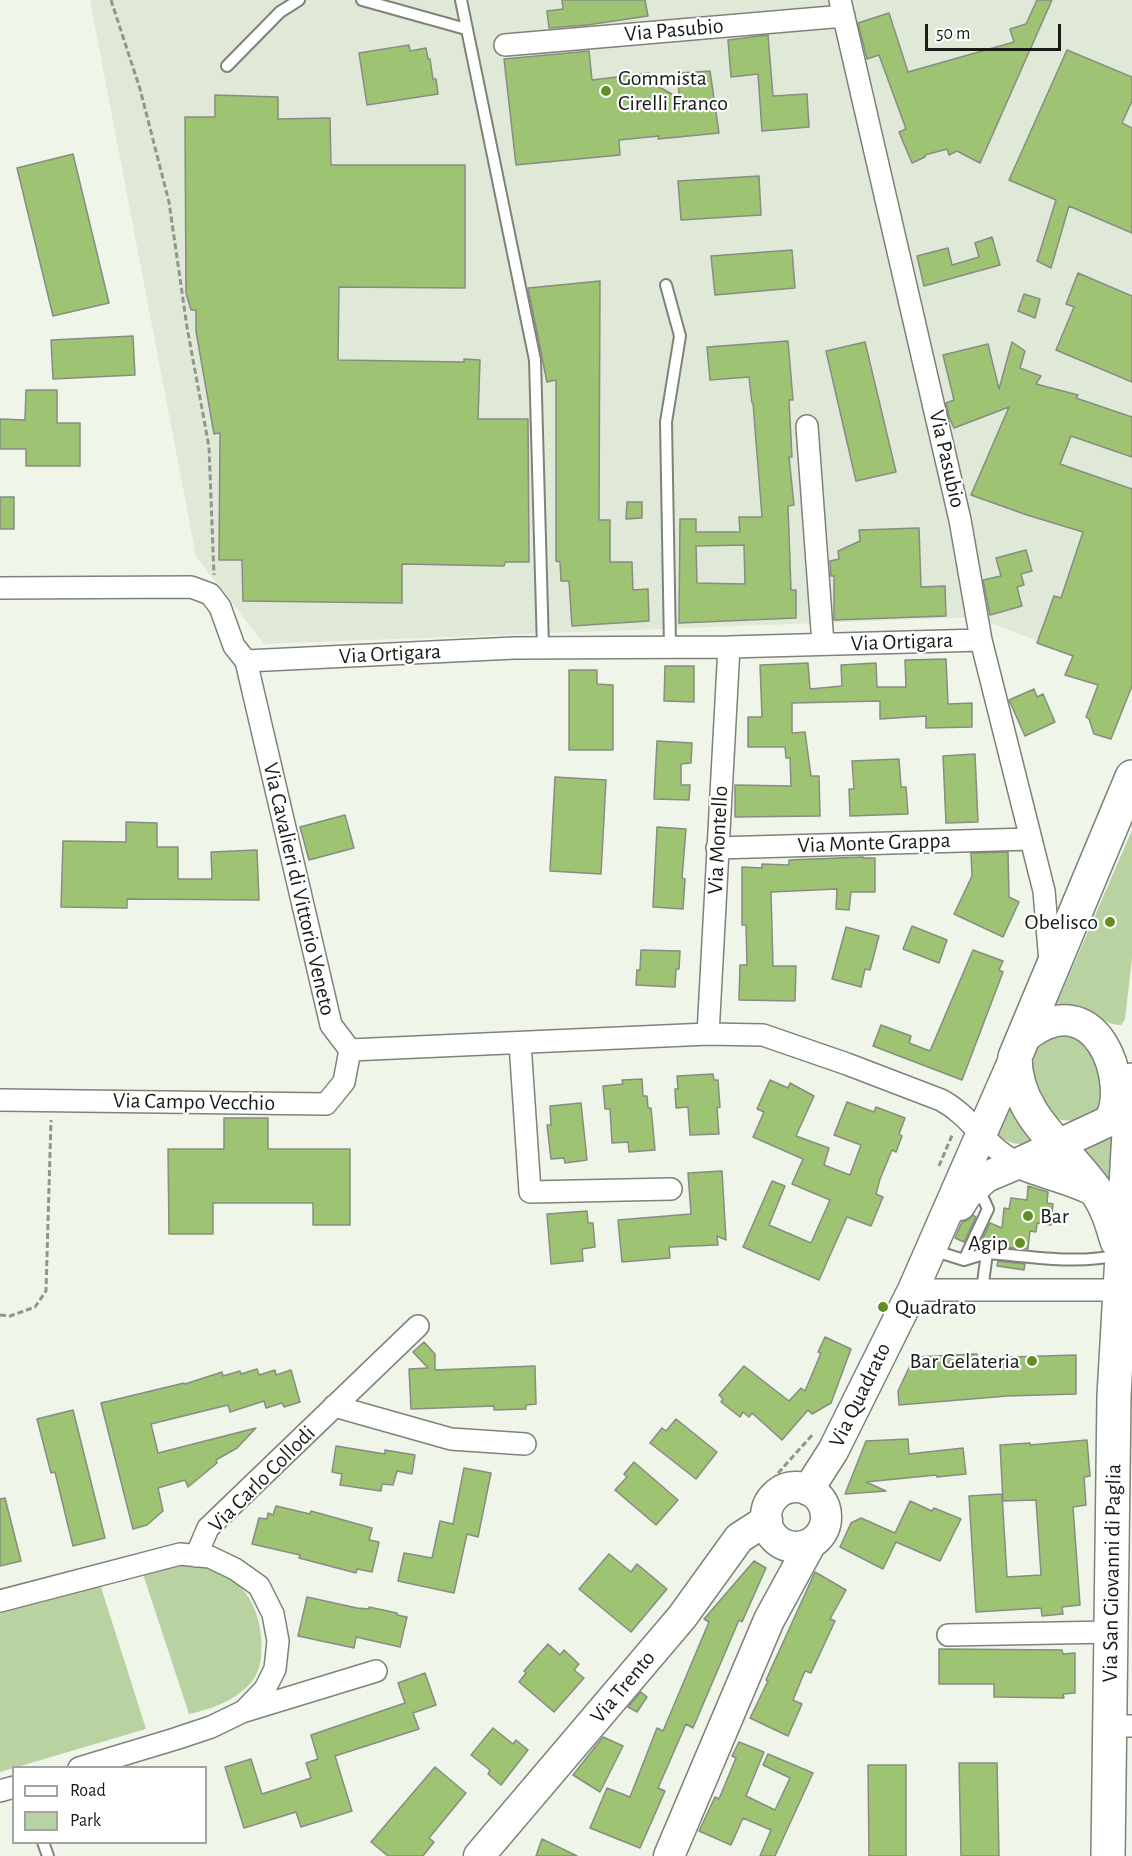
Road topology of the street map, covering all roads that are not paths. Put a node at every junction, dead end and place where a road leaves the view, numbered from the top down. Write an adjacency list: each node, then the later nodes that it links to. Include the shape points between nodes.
1 (299, 0): 7 (lane, via 280,12)
2 (362, 0): 5 (lane)
3 (460, 0): 5 (lane)
4 (842, 8): 6 (street, Via Pasubio); 11 (street, Via Pasubio, via 960,520)
5 (466, 29): 15 (lane, via 535,360)
6 (505, 45)
7 (227, 66)
8 (666, 285): 13 (lane, via 680,336 666,422)
9 (807, 426): 12 (street, Via Ortigara)
10 (0, 588): 16 (street, via 191,587 210,594 220,607 234,646)
11 (981, 640): 12 (street, Via Ortigara); 19 (street, Via Pasubio)
12 (823, 644): 14 (street, Via Ortigara)
13 (670, 647): 14 (street, Via Ortigara); 15 (street, Via Ortigara)
14 (729, 647): 21 (street, Via Montello)
15 (543, 648): 16 (street, Via Ortigara)
16 (246, 662): 26 (street, Via Cavalieri di Vittorio Veneto, via 331,1026)
17 (1132, 777): 20 (main road)
18 (1132, 815): 20 (street)
19 (1030, 839): 21 (street, Via Monte Grappa); 22 (street, Via Pasubio)
20 (1104, 844): 22 (main road)
21 (717, 848): 23 (street, Via Montello)
22 (1061, 907): 25 (main road, via 1051,974)
23 (708, 1034): 24 (street); 29 (street, via 763,1035 847,1064 956,1108)
24 (520, 1043): 26 (street); 33 (street, via 530,1192)
25 (1020, 1048): 27 (street, via 1036,1028 1055,1022 1074,1020 1095,1025 1123,1054); 29 (street); 30 (main road, via 1017,1082 1036,1120)
26 (350, 1050): 28 (street, Via Campo Vecchio, via 344,1082 326,1104)
27 (1131, 1085): 30 (street, via 1118,1115); 37 (main road, Via San Giovanni di Paglia)
28 (0, 1100)
29 (982, 1136): 31 (street, via 996,1150); 35 (street)
30 (1058, 1145): 31 (street); 34 (main road)
31 (1019, 1163): 32 (street); 34 (street)
32 (977, 1184): 35 (street); 38 (lane, via 988,1209)
33 (671, 1189)
34 (1097, 1192): 37 (main road, via 1109,1212)
35 (935, 1242): 38 (lane); 39 (street, Via Quadrato)
36 (987, 1253): 37 (lane, via 1085,1259); 38 (lane); 40 (lane)
37 (1121, 1254): 41 (main road, Via San Giovanni di Paglia)
38 (963, 1260)
39 (913, 1290): 40 (street); 45 (street, Via Quadrato, via 833,1451)
40 (982, 1290): 41 (street)
41 (1126, 1292): 47 (main road, Via San Giovanni di Paglia, via 1114,1396)
42 (418, 1326): 43 (street, Via Carlo Collodi)
43 (334, 1406): 44 (street, Via Carlo Collodi, via 451,1439); 49 (street, Via Carlo Collodi, via 208,1528)
44 (525, 1444)
45 (808, 1490): 46 (street, via 788,1488 771,1500 767,1510); 48 (street, via 826,1511 824,1529 819,1538)
46 (759, 1511): 48 (street, via 772,1535); 57 (street, Via Trento, via 682,1617)
47 (1122, 1532): 51 (main road, Via San Giovanni di Paglia)
48 (794, 1549): 58 (street, via 769,1620)
49 (196, 1556): 50 (street, Via Carlo Collodi, via 180,1554); 54 (street, Via Carlo Collodi, via 210,1557 259,1586 273,1614 279,1641 275,1669 265,1689)
50 (0, 1602)
51 (1111, 1632): 52 (street); 55 (main road, Via San Giovanni di Paglia)
52 (948, 1635)
53 (376, 1671): 54 (street, Via Carlo Collodi)
54 (244, 1711): 56 (street, Via Carlo Collodi, via 176,1739)
55 (1121, 1726): 59 (main road, Via San Giovanni di Paglia)
56 (82, 1766)
57 (479, 1856)
58 (669, 1856)
59 (1108, 1856)

